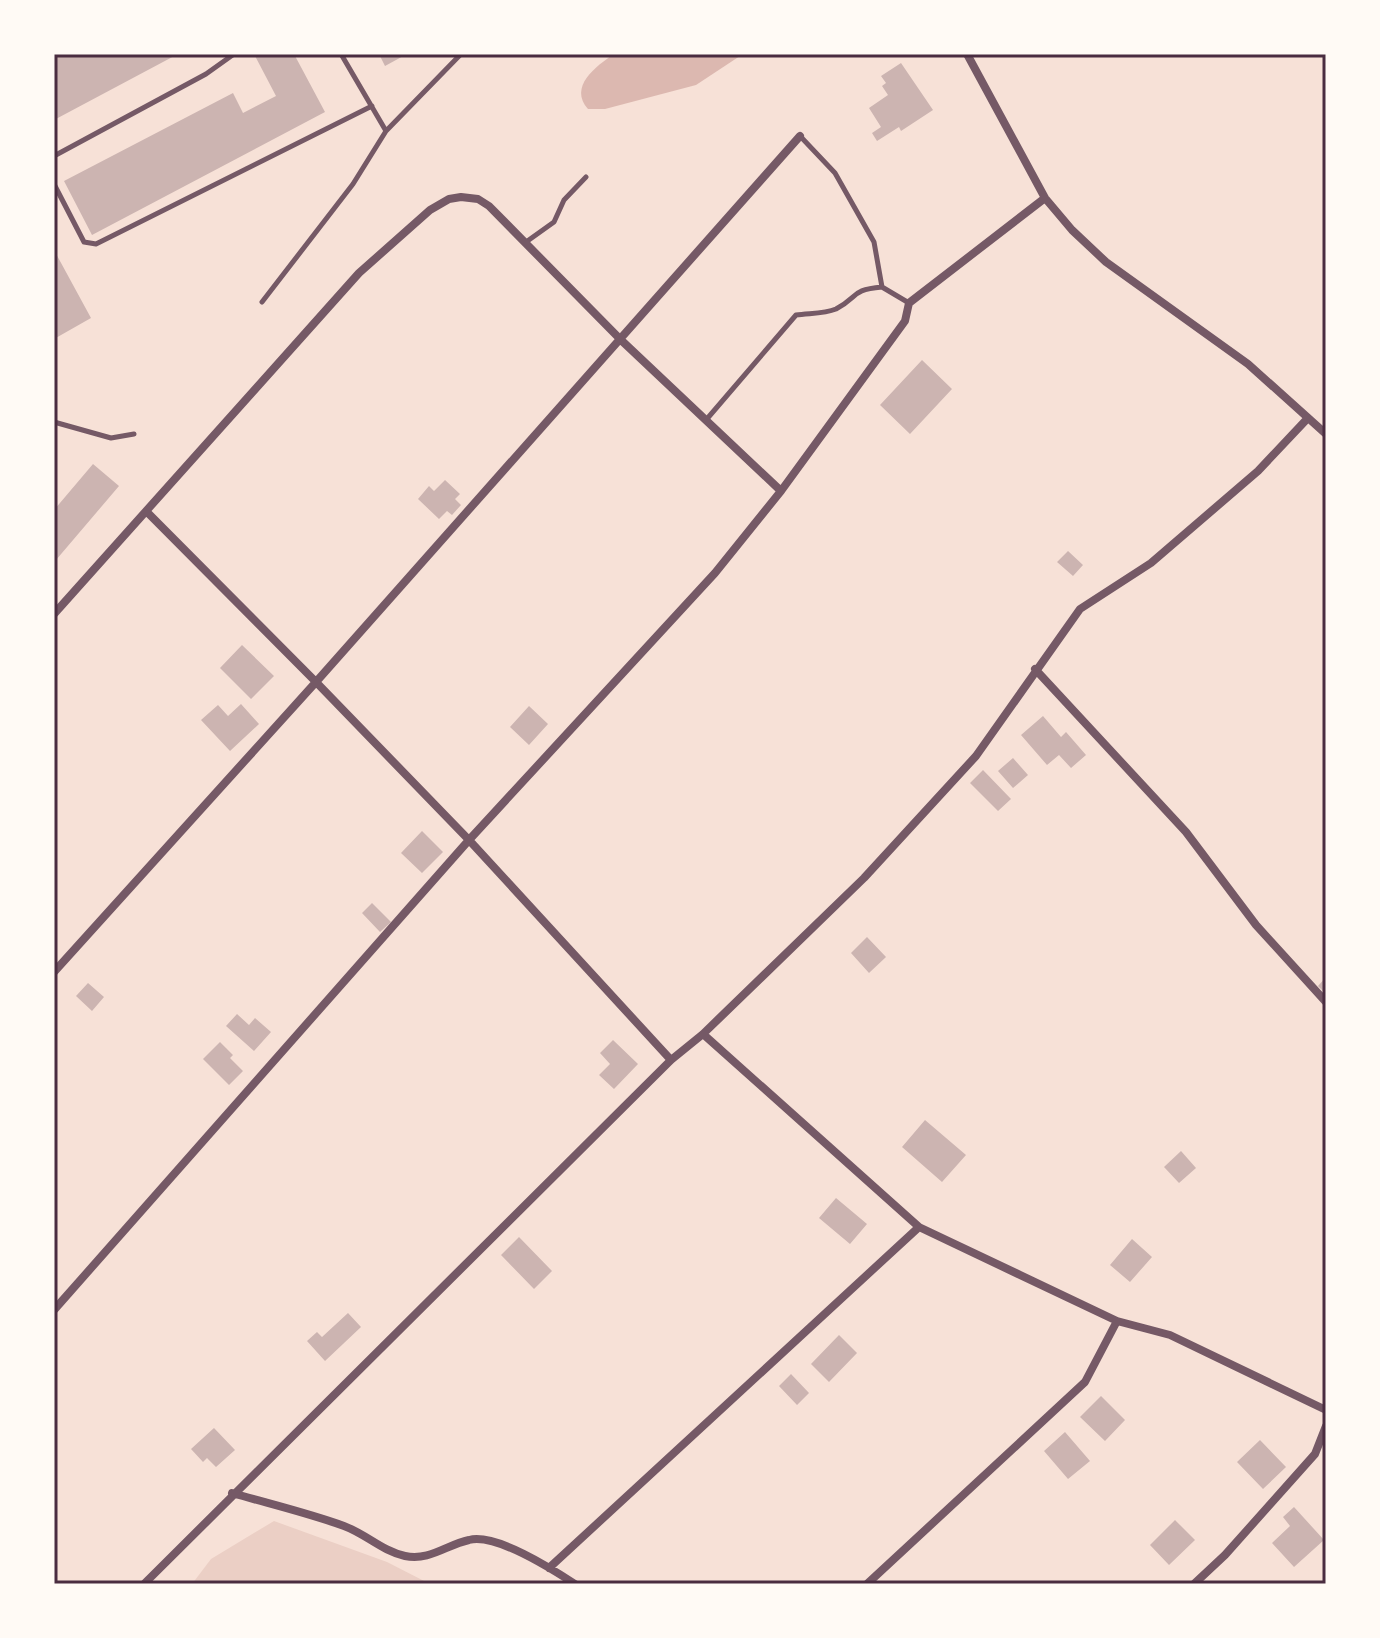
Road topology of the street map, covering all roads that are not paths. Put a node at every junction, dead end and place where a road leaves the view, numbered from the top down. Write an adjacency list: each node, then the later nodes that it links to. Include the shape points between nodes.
1 (234, 54): 8 (lane)
2 (341, 54): 5 (lane)
3 (461, 54): 6 (lane)
4 (967, 54): 11 (street)
5 (372, 106): 6 (lane); 10 (lane, via 96,244 84,242)
6 (386, 131): 14 (lane, via 353,184)
7 (800, 136): 13 (lane, via 835,173 874,242); 16 (street)
8 (54, 156)
9 (586, 177): 12 (lane, via 564,200 554,222)
10 (54, 184)
11 (1045, 198): 15 (street); 17 (street, via 1106,262 1248,364)
12 (525, 242): 16 (street); 23 (street, via 478,199 449,199 430,210 359,273)
13 (882, 287): 15 (lane); 18 (lane, via 860,289 828,312 796,315)
14 (262, 302)
15 (909, 303): 22 (street, via 905,321)
16 (621, 340): 18 (street); 26 (street)
17 (1307, 419): 21 (street); 25 (street, via 1258,471 1151,563 1080,609)
18 (706, 420): 22 (street)
19 (54, 422): 20 (lane, via 111,438)
20 (134, 434)
21 (1326, 434)
22 (781, 491): 27 (street, via 715,573)
23 (147, 512): 24 (street); 26 (street)
24 (54, 614)
25 (1035, 669): 29 (street, via 1186,832 1256,925); 30 (street, via 976,756 864,878)
26 (316, 682): 27 (street); 28 (street)
27 (469, 840): 31 (street); 33 (street)
28 (54, 972)
29 (1326, 1002)
30 (703, 1034): 31 (street); 32 (street)
31 (671, 1060): 37 (street)
32 (919, 1227): 34 (street); 38 (street)
33 (54, 1310)
34 (1117, 1321): 35 (street, via 1170,1335); 41 (street, via 1085,1382)
35 (1326, 1410)
36 (1326, 1426): 42 (street, via 1315,1454)
37 (232, 1493): 38 (street, via 347,1527 402,1555 430,1556 480,1538); 39 (street)
38 (549, 1568): 40 (street)
39 (144, 1584)
40 (575, 1584)
41 (867, 1584)
42 (1194, 1584)

